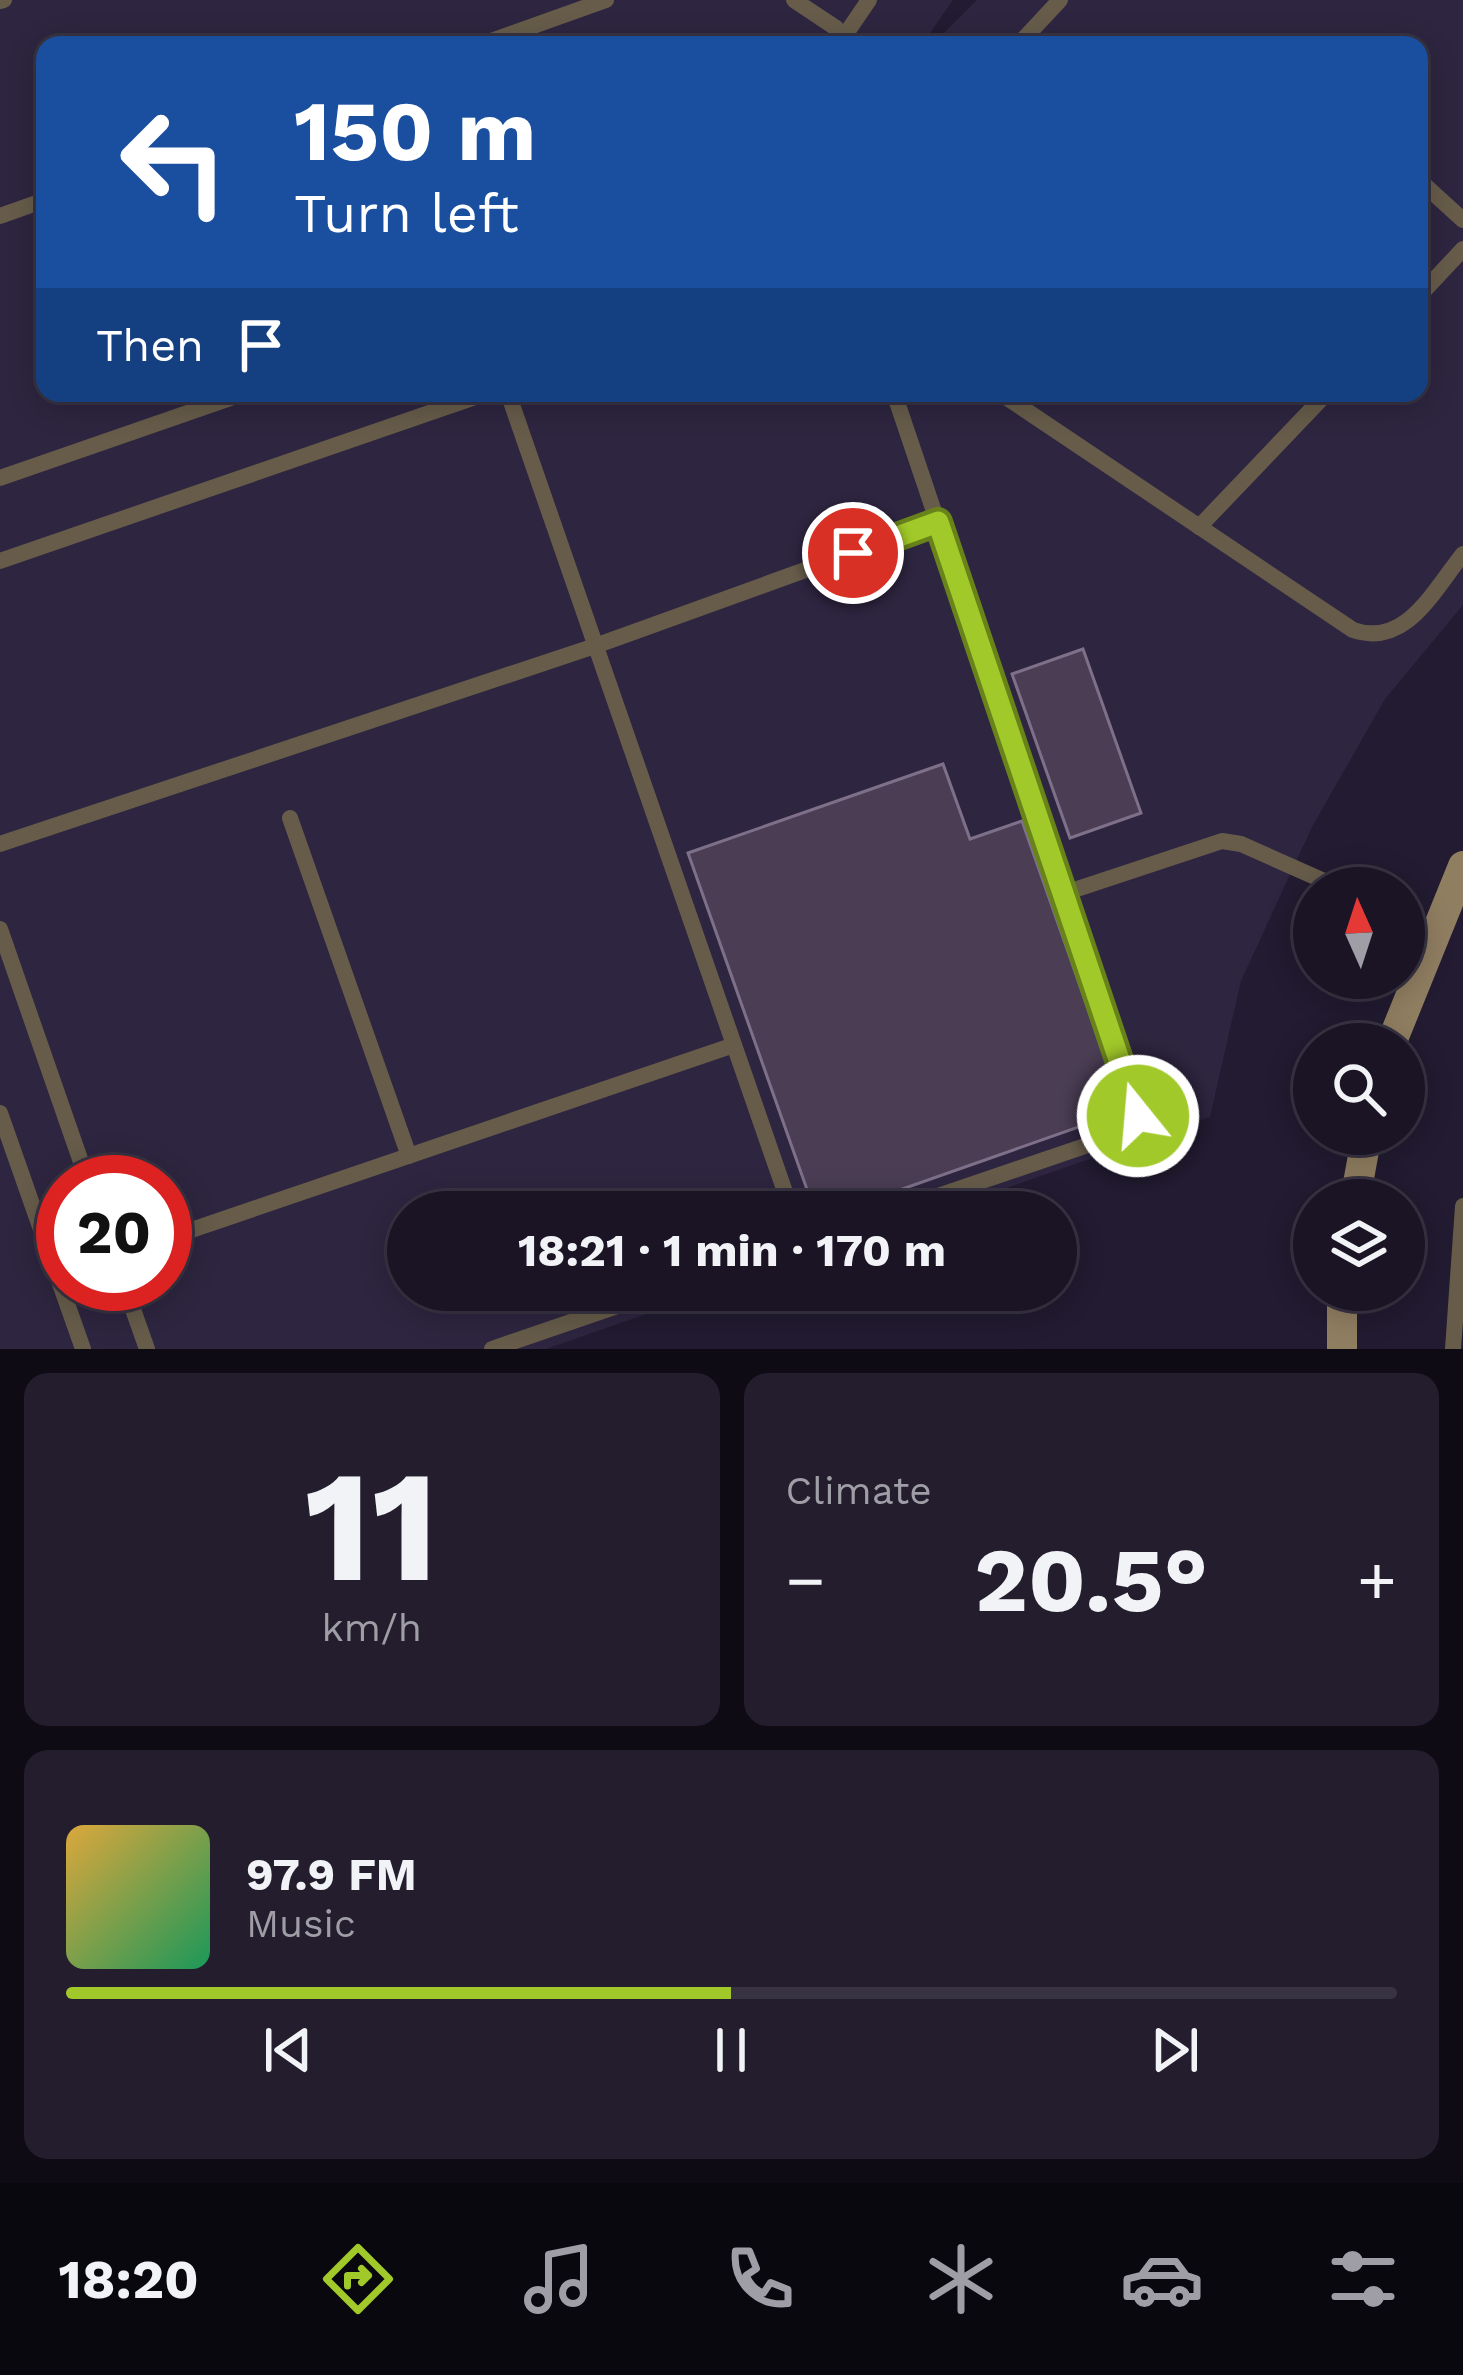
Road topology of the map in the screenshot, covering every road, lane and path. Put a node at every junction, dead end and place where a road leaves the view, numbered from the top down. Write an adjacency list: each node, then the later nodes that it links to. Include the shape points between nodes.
1 (606, 0): 5 (lane)
2 (794, 0): 6 (lane)
3 (869, 0): 7 (lane)
4 (1060, 0): 8 (lane)
5 (505, 36)
6 (838, 36)
7 (843, 36)
8 (1026, 36)
9 (1428, 188): 12 (lane)
10 (36, 203): 11 (lane)
11 (0, 216)
12 (1463, 220)
13 (1463, 249): 14 (lane)
14 (1428, 286)
15 (219, 402): 21 (lane)
16 (461, 402): 25 (lane)
17 (511, 402): 26 (lane)
18 (897, 402): 22 (lane)
19 (1013, 402): 23 (lane)
20 (1318, 402): 23 (lane)
21 (0, 478)
22 (938, 522): 26 (lane); 31 (lane)
23 (1199, 527): 24 (lane, via 1369,635 1400,629)
24 (1463, 554)
25 (0, 560)
26 (596, 646): 28 (lane); 36 (lane)
27 (290, 818): 39 (lane)
28 (0, 844)
29 (1463, 866): 34 (street)
30 (1293, 867): 31 (lane, via 1222,842)
31 (1065, 893): 41 (lane, via 1138,1108 1134,1127)
32 (1425, 926): 34 (lane)
33 (0, 928): 38 (lane)
34 (1434, 930): 35 (street)
35 (1399, 1023)
36 (734, 1045): 39 (lane); 40 (lane)
37 (0, 1114): 47 (lane)
38 (79, 1155)
39 (409, 1156): 43 (lane)
40 (785, 1191)
41 (951, 1191)
42 (1463, 1206): 51 (lane)
43 (192, 1230)
44 (133, 1311): 48 (lane)
45 (603, 1311): 49 (lane)
46 (1342, 1311): 50 (street)
47 (83, 1349)
48 (146, 1349)
49 (492, 1349)
50 (1342, 1349)
51 (1454, 1349)

